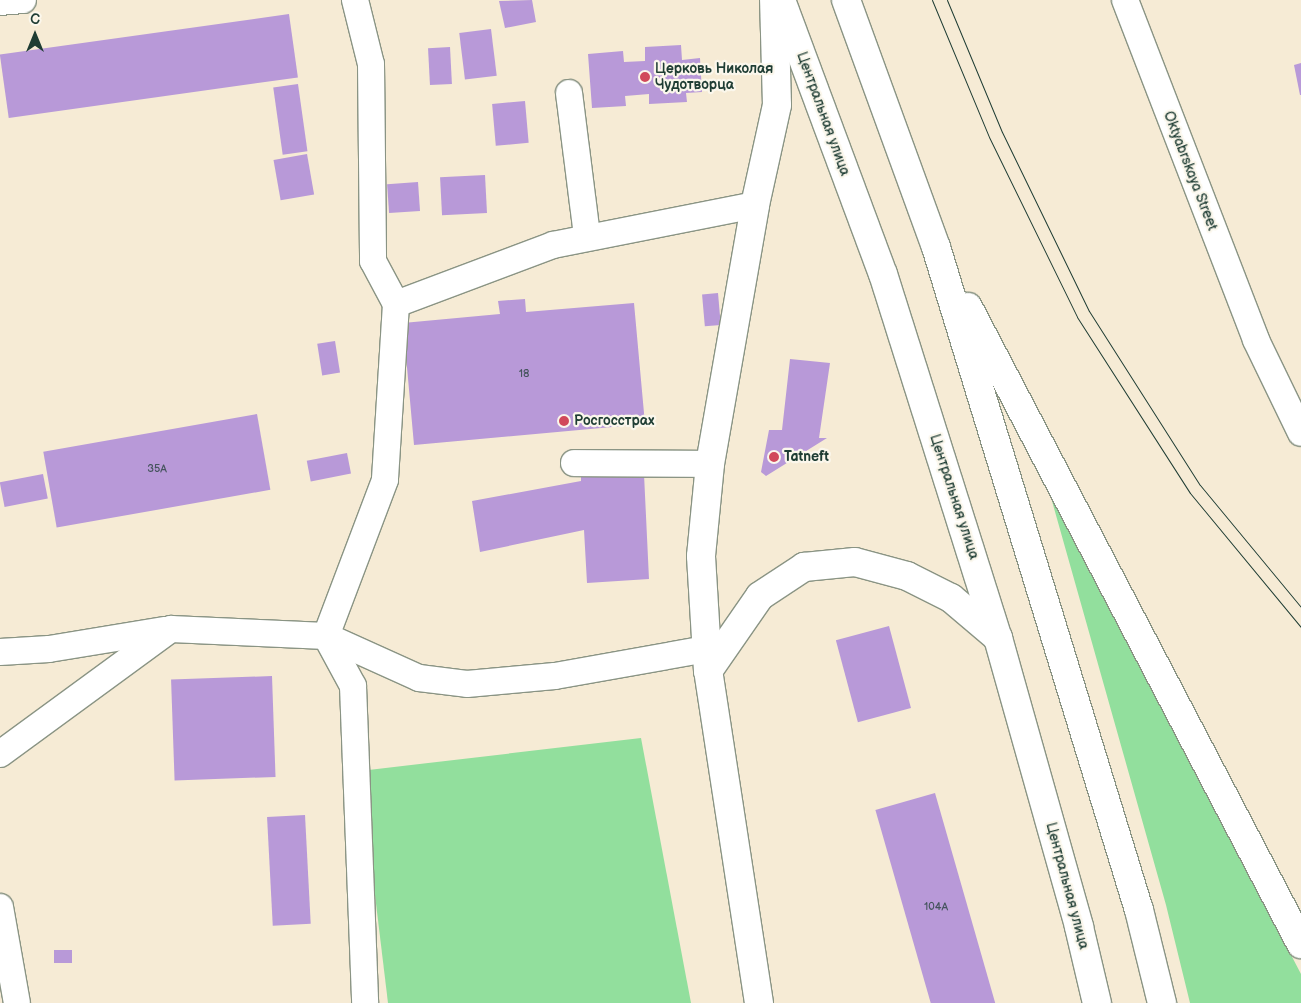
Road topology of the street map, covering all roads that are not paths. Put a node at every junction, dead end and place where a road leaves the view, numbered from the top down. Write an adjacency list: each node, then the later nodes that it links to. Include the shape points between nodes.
1 (23, 0): 7 (street)
2 (355, 0): 12 (street, via 371,64 373,260)
3 (774, 0): 9 (main road, via 777,105)
4 (781, 0): 18 (main road, Центральная улица, via 883,274)
5 (846, 0): 11 (main road)
6 (1125, 0): 13 (street, Oktyabrskaya Street, via 1256,340)
7 (0, 2)
8 (569, 93): 10 (street)
9 (755, 205): 10 (street); 15 (main road)
10 (587, 236): 12 (street, via 553,245)
11 (936, 247): 23 (main road); 28 (main road, via 1139,910)
12 (396, 304): 17 (street, via 384,480)
13 (1301, 433)
14 (574, 463): 15 (street)
15 (710, 464): 20 (main road, via 701,556)
16 (171, 629): 17 (street); 19 (street, via 48,650); 21 (street)
17 (326, 636): 20 (street, via 419,678 467,684); 25 (street, via 353,686)
18 (998, 638): 20 (main road, via 951,598 907,576 855,562 804,567 760,596); 27 (main road, Центральная улица)
19 (0, 652)
20 (707, 660): 26 (main road)
21 (2, 759)
22 (0, 907): 24 (street)
23 (1301, 944)
24 (17, 1003)
25 (365, 1003)
26 (759, 1003)
27 (1097, 1003)
28 (1162, 1003)

